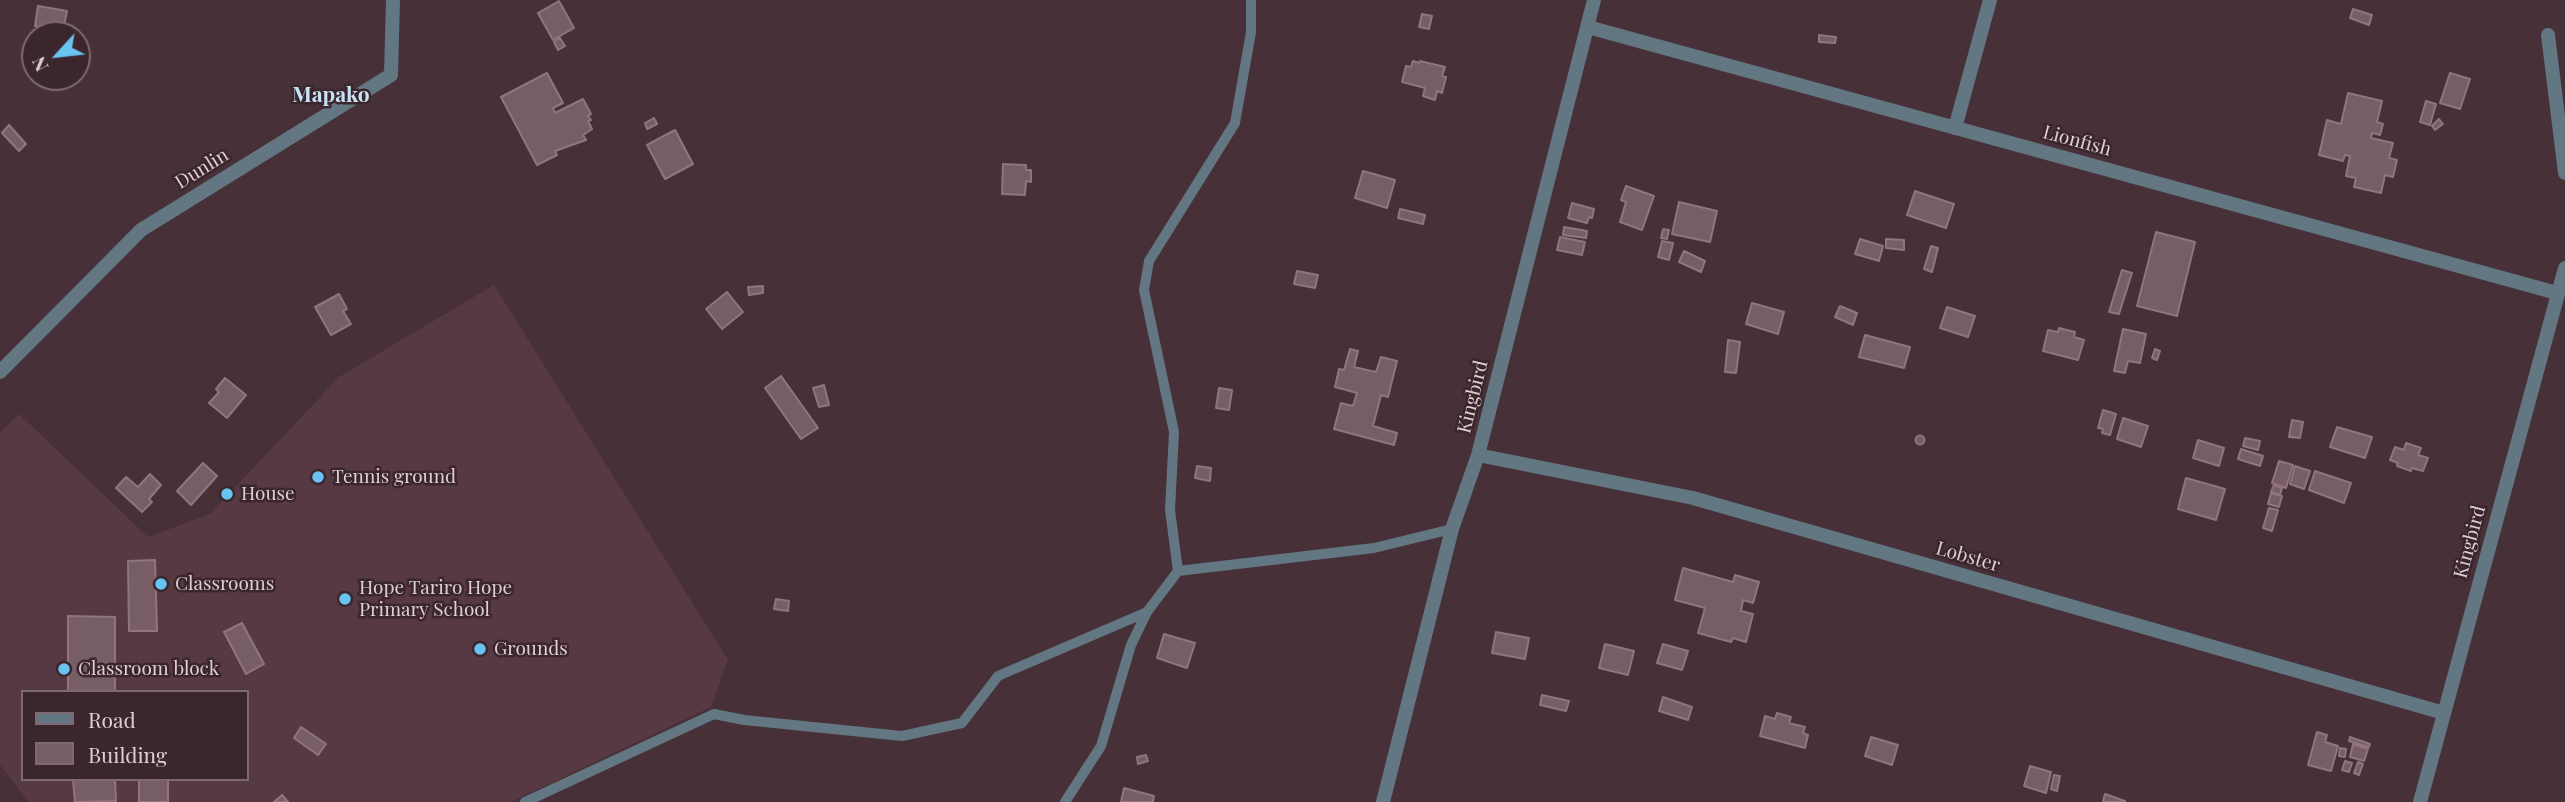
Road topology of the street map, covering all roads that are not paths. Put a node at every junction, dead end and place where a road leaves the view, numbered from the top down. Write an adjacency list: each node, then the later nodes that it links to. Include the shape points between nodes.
1 (393, 0): 11 (street, Dunlin, via 391,75 141,229)
2 (1251, 0): 14 (lane, via 1251,32 1235,123 1149,261 1144,290 1174,432 1170,510)
3 (1594, 0): 5 (street, Kingbird)
4 (1990, 0): 7 (street)
5 (1588, 27): 7 (street, Lionfish); 12 (street, Kingbird)
6 (2548, 34): 8 (street)
7 (1955, 128): 10 (street, Lionfish)
8 (2565, 173)
9 (2565, 268): 10 (street, Kingbird)
10 (2557, 293): 16 (street, Kingbird)
11 (0, 372)
12 (1478, 455): 13 (street, Kingbird); 16 (street, Lobster, via 1693,498)
13 (1452, 529): 14 (lane, via 1374,548); 19 (street, Kingbird)
14 (1178, 570): 15 (lane)
15 (1147, 612): 17 (lane, via 998,676 962,723 902,736 714,714); 18 (lane, via 1132,645 1101,747)
16 (2444, 713): 20 (street, Kingbird)
17 (525, 802)
18 (1065, 802)
19 (1383, 802)
20 (2420, 802)

